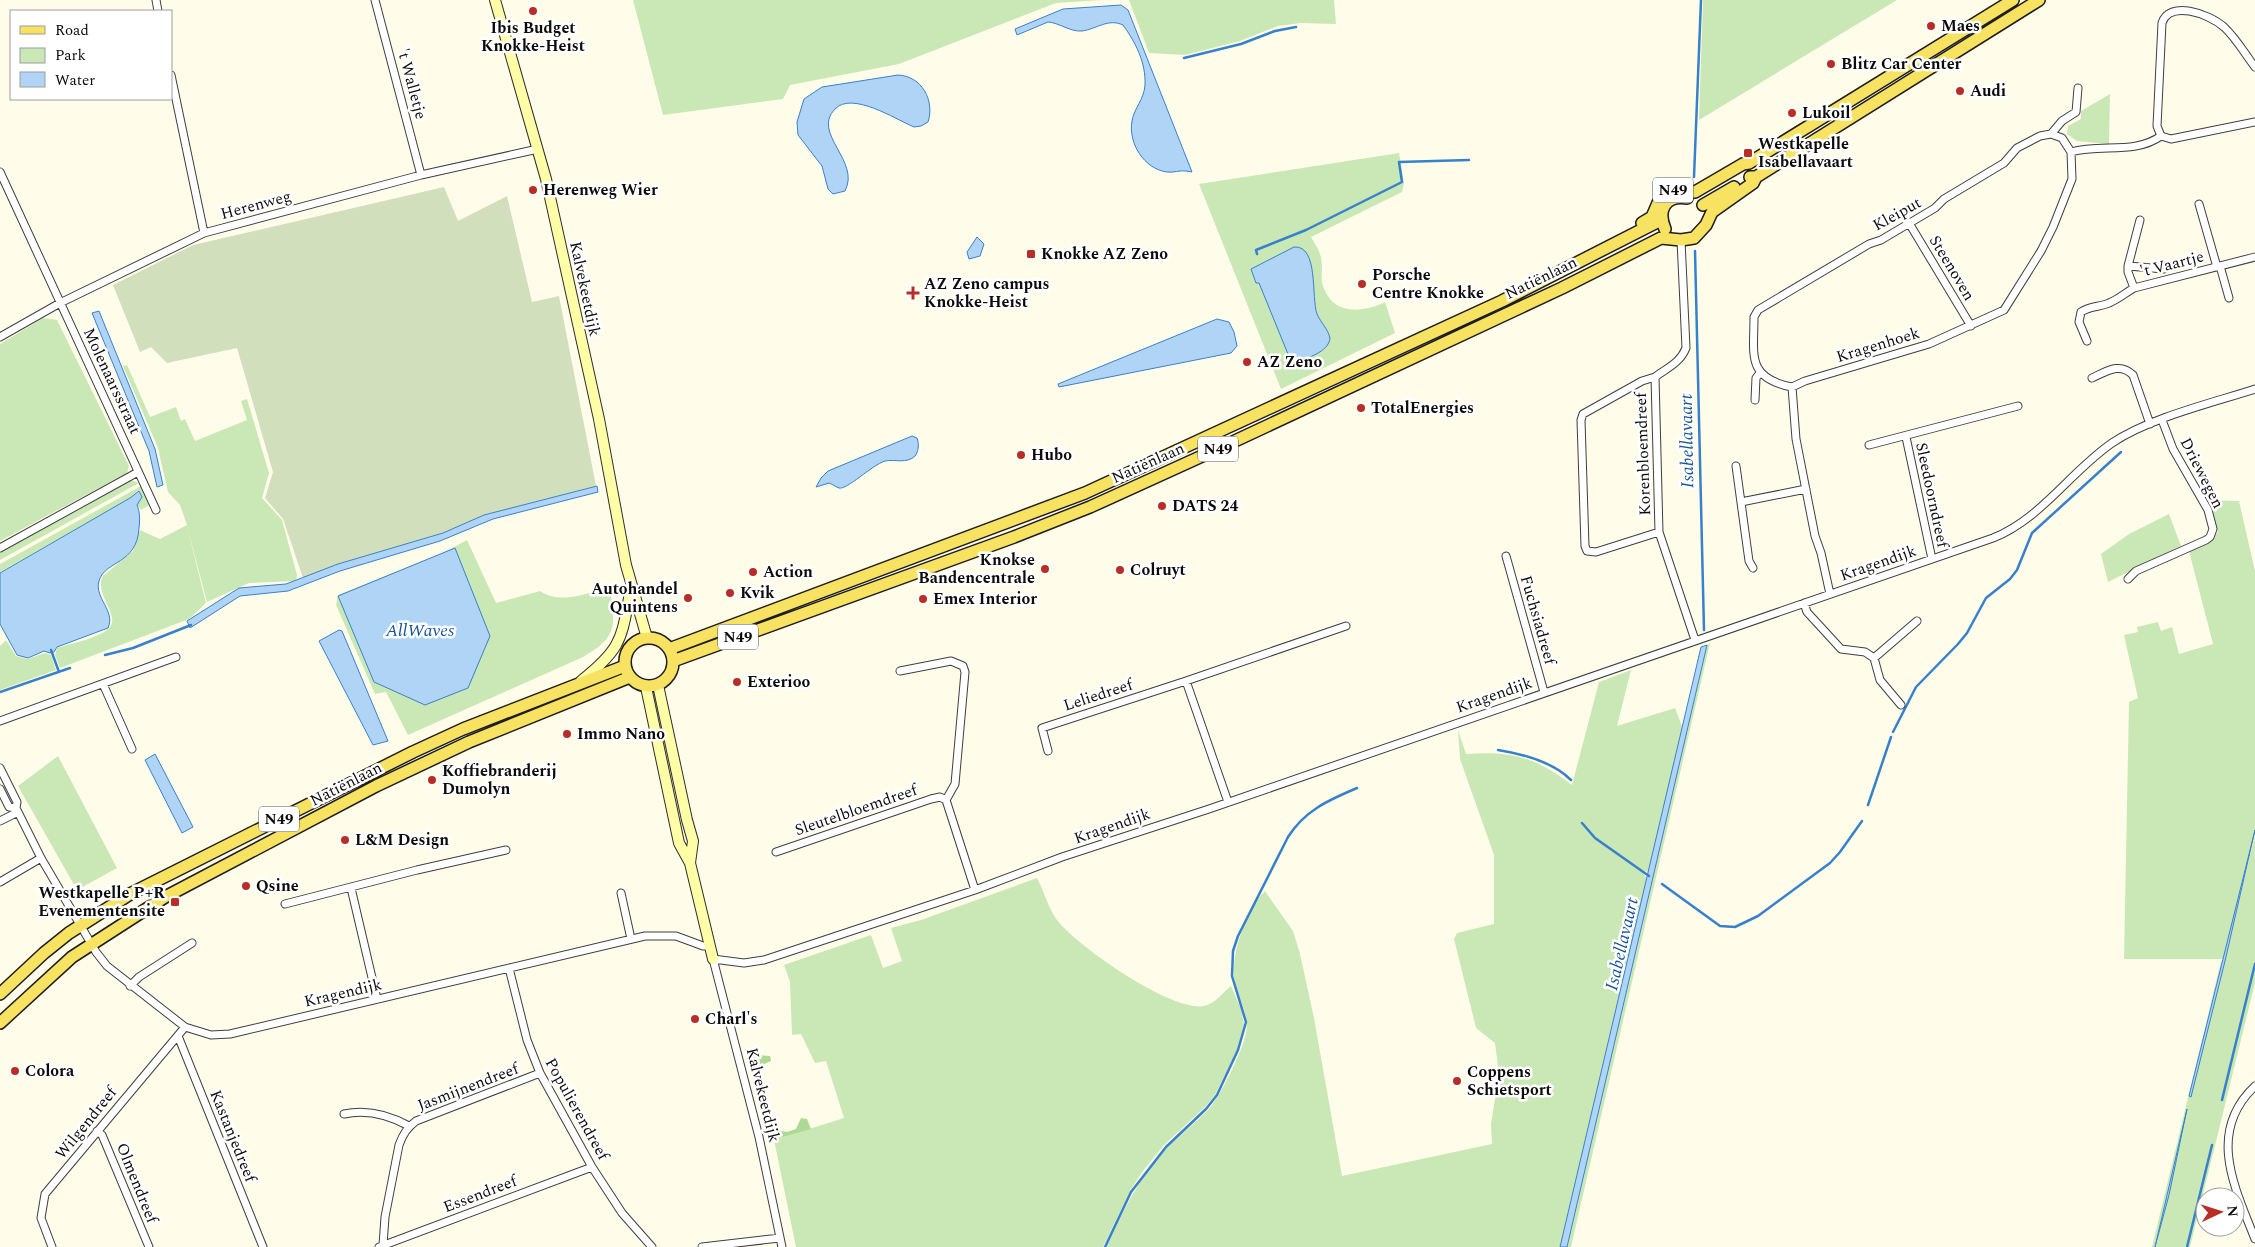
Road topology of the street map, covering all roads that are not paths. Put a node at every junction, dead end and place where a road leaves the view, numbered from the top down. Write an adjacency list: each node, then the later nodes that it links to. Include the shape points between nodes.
1 (375, 0): 14 (street, 't Walletje)
2 (495, 0): 11 (street, Kalvekeetdijk)
3 (2013, 0): 16 (main road, Natiënlaan / N49, via 1743,164)
4 (2039, 0): 15 (main road, Natiënlaan / N49)
5 (2255, 67): 10 (street, via 2219,23 2187,5 2169,9 2162,23 2157,126)
6 (172, 80): 21 (street)
7 (2078, 88): 9 (street, Kleiput, via 2076,112)
8 (2255, 122): 10 (street, via 2171,139)
9 (2051, 134): 12 (street, via 2062,138); 19 (street, Kleiput, via 2017,148 2004,163)
10 (2161, 136): 12 (street, via 2152,143 2136,146)
11 (538, 149): 14 (street, Herenweg); 57 (street, Kalvekeetdijk, via 599,419)
12 (2071, 152): 32 (street, Kragenhoek, via 2072,178 2042,251 2004,310)
13 (0, 172): 31 (street)
14 (421, 175): 21 (street, Herenweg)
15 (1756, 177): 16 (main road, Natiënlaan / N49); 22 (main road, Natiënlaan / N49, via 1712,212 1698,235)
16 (1699, 199): 20 (main road, Natiënlaan / N49, via 1671,200 1663,210); 20 (main road, N49, via 1702,217 1694,229 1678,233); 23 (main road, Natiënlaan / N49, via 1679,190 1666,192 1652,217 1615,238)
17 (2199, 204): 27 (street, 't Vaartje)
18 (2140, 220): 26 (street, 't Vaartje)
19 (1909, 223): 32 (street, Steenoven); 35 (street, Kleiput, via 1758,310 1754,317 1754,359)
20 (1663, 225): 23 (main road, Natiënlaan / N49); 24 (main road, Natiënlaan / N49)
21 (204, 233): 31 (street, Herenweg)
22 (1681, 240): 24 (main road, Natiënlaan / N49, via 1661,238 1627,257); 36 (street, Korenbloemdreef, via 1686,348 1677,363)
23 (1613, 243): 64 (main road, Natiënlaan / N49, via 1497,304 1085,493)
24 (1620, 257): 67 (main road, Natiënlaan / N49, via 1562,288 1090,506)
25 (2255, 257): 27 (street, 't Vaartje)
26 (2128, 266): 28 (street, 't Vaartje); 29 (street, 't Vaartje)
27 (2219, 266): 29 (street, 't Vaartje); 30 (street, 't Vaartje)
28 (2164, 269)
29 (2134, 288): 34 (street, 't Vaartje, via 2109,303 2082,312 2079,322)
30 (2230, 298)
31 (60, 303): 33 (street, Herenweg); 47 (street, Molenaarsstraat)
32 (1970, 326): 38 (street, Kragenhoek, via 1929,344)
33 (0, 337)
34 (2087, 341)
35 (1760, 373): 38 (street, via 1781,385); 40 (street, Kleiput, via 1756,378)
36 (1655, 376): 51 (street, Korenbloemdreef); 51 (street, Korenbloemdreef, via 1583,414 1585,546 1587,551 1596,552)
37 (2092, 378): 43 (street, via 2114,368 2129,371)
38 (1792, 387): 48 (street, via 1796,439)
39 (2255, 389): 42 (street, Kragendijk)
40 (1755, 400)
41 (2018, 406): 44 (street, Sleedoorndreef)
42 (2162, 420): 43 (street, Kragendijk); 56 (street, Driewegen, via 2173,449 2208,510 2212,533 2206,540 2136,571)
43 (2150, 424): 54 (street, Kragendijk, via 2111,444 2018,526)
44 (1906, 437): 45 (street, Sleedoorndreef); 54 (street, Sleedoorndreef)
45 (1869, 445)
46 (1736, 466): 49 (street)
47 (138, 472): 50 (street, Molenaarsstraat); 52 (street)
48 (1806, 489): 49 (street); 58 (street)
49 (1741, 502): 55 (street, via 1749,561)
50 (156, 510)
51 (1659, 532): 63 (street, Korenbloemdreef)
52 (0, 548)
53 (1506, 556): 76 (street, Fuchsiadreef)
54 (1932, 559): 58 (street, Kragendijk)
55 (1753, 568)
56 (2128, 579)
57 (632, 587): 62 (street, Kalvekeetdijk); 73 (street, Kalvekeetdijk, via 625,628 615,649)
58 (1830, 594): 59 (street, Kragendijk)
59 (1804, 603): 63 (street, Kragendijk); 66 (street, via 1807,612 1841,649 1865,652)
60 (1917, 621): 66 (street)
61 (1346, 626): 71 (street, Leliedreef)
62 (647, 638): 64 (main road, via 658,639); 68 (main road, via 630,647 625,656)
63 (1696, 640): 76 (street, Kragendijk)
64 (670, 649): 67 (main road)
65 (176, 657): 72 (street)
66 (1874, 658): 77 (street, via 1880,680)
67 (673, 661): 74 (main road, via 671,673)
68 (625, 666): 70 (main road); 73 (main road, Natiënlaan / N49)
69 (900, 672): 83 (street, via 952,661 962,666 965,672 955,784)
70 (630, 677): 75 (main road, via 637,684); 98 (main road, Natiënlaan / N49, via 469,742 376,786 166,896)
71 (1186, 682): 80 (street, Leliedreef, via 1042,728); 84 (street)
72 (103, 684): 78 (street); 79 (street)
73 (577, 684): 96 (main road, Natiënlaan / N49, via 413,752 138,890)
74 (658, 685): 75 (main road); 90 (street, Kalvekeetdijk, via 692,835)
75 (646, 686): 90 (street, Kalvekeetdijk, via 679,843)
76 (1544, 692): 84 (street, Kragendijk)
77 (1901, 705)
78 (0, 721)
79 (132, 749)
80 (1048, 751)
81 (0, 768): 85 (street, via 17,802)
82 (0, 789): 85 (street, via 9,806)
83 (946, 800): 88 (street, Sleutelbloemdreef, via 940,797 931,799); 93 (street)
84 (1228, 802): 93 (street, Kragendijk)
85 (17, 810): 86 (street); 89 (street, Kragendijk)
86 (0, 821)
87 (506, 850): 92 (street)
88 (776, 852)
89 (41, 858): 91 (street); 96 (street, Kragendijk)
90 (690, 863): 100 (street, Kalvekeetdijk)
91 (0, 882)
92 (351, 888): 95 (street); 105 (street)
93 (974, 890): 101 (street, Kragendijk, via 764,960 744,963)
94 (621, 893): 97 (street)
95 (285, 904)
96 (80, 925): 98 (street, Kragendijk); 104 (main road, Natiënlaan / N49)
97 (631, 938): 100 (street, Kragendijk, via 676,936); 102 (street, Kragendijk)
98 (91, 943): 103 (street, Kragendijk, via 107,966); 106 (main road, Natiënlaan / N49, via 39,985)
99 (192, 943): 103 (street)
100 (710, 946): 101 (street, Kalvekeetdijk)
101 (713, 959): 115 (street, Kalvekeetdijk, via 748,1093)
102 (509, 968): 105 (street, Kragendijk); 109 (street, Populierendreef)
103 (130, 986): 107 (street, Kragendijk)
104 (0, 993)
105 (377, 999): 107 (street, Kragendijk, via 220,1036 201,1034)
106 (0, 1023)
107 (185, 1027): 108 (street, Wilgendreef)
108 (178, 1036): 113 (street, Wilgendreef); 120 (street, Kastanjedreef)
109 (540, 1073): 112 (street, Jasmijnendreef); 114 (street, Populierendreef)
110 (2255, 1086): 116 (street, via 2244,1099 2232,1124 2228,1159 2231,1176)
111 (344, 1114): 112 (street, via 360,1111 395,1119)
112 (409, 1126): 117 (street, Jasmijnendreef, via 399,1145)
113 (97, 1131): 118 (street, Wilgendreef, via 45,1194 40,1218); 119 (street, Olmendreef, via 102,1135)
114 (592, 1167): 117 (street, Essendreef); 121 (street, Populierendreef, via 622,1213)
115 (780, 1238): 122 (street); 123 (street, Kalvekeetdijk)
116 (2255, 1239)
117 (380, 1246)
118 (52, 1247)
119 (149, 1247)
120 (263, 1247)
121 (652, 1247)
122 (702, 1247)
123 (782, 1247)

